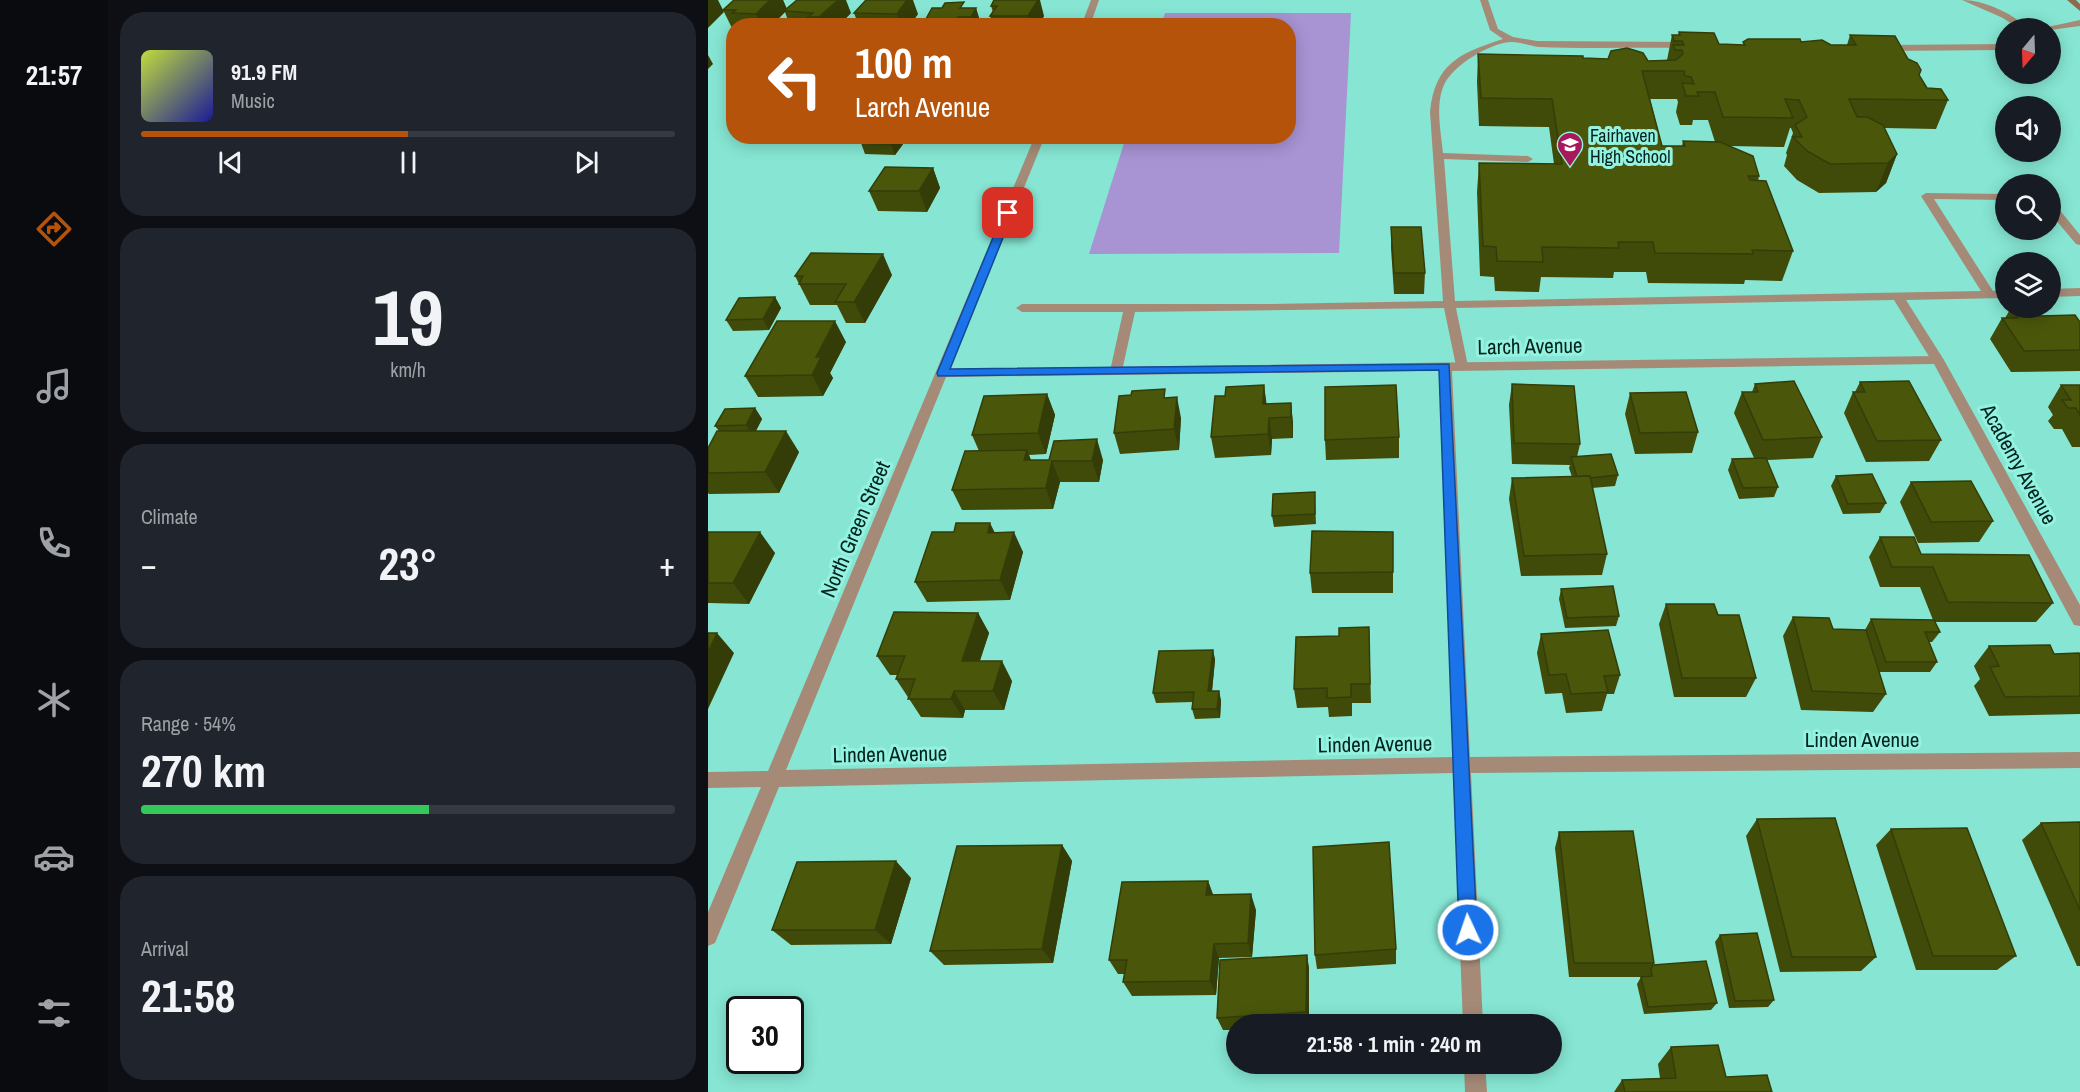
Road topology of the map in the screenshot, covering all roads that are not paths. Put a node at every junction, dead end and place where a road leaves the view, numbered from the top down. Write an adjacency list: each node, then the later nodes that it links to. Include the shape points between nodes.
1 (1095, 0): 6 (street)
2 (1484, 0): 10 (street, via 1494,30)
3 (1966, 0): 7 (street)
4 (2072, 0): 5 (main road)
5 (2080, 8)
6 (1088, 18)
7 (2009, 18)
8 (2080, 23): 9 (street)
9 (2061, 26)
10 (1510, 39): 11 (street, via 1537,44); 15 (street, via 1477,50 1455,63 1438,85)
11 (1702, 46)
12 (1995, 47): 13 (street)
13 (1868, 48)
14 (1037, 144): 31 (street, North Green Street)
15 (1438, 156): 16 (street); 25 (street)
16 (1528, 159)
17 (1995, 197): 22 (street, via 1926,196)
18 (2061, 219): 19 (street)
19 (2080, 242)
20 (2080, 292): 21 (street)
21 (2061, 293)
22 (1989, 294): 23 (street); 24 (street)
23 (1995, 294)
24 (1898, 296): 25 (street); 28 (street, Academy Avenue)
25 (1449, 304): 27 (street); 29 (street)
26 (1022, 308): 27 (street)
27 (1130, 308): 30 (street)
28 (1938, 360): 29 (street, Larch Avenue); 32 (street, Academy Avenue)
29 (1454, 366): 30 (street, Larch Avenue); 34 (street)
30 (1116, 371): 31 (street, Larch Avenue)
31 (943, 373): 35 (street, North Green Street)
32 (2080, 620)
33 (2080, 760): 34 (street, Linden Avenue)
34 (1460, 765): 35 (street, Linden Avenue); 38 (street)
35 (773, 779): 36 (street, Linden Avenue); 37 (street, North Green Street)
36 (708, 780)
37 (708, 936)
38 (1472, 1014)
39 (1475, 1074): 40 (street)
40 (1476, 1092)

